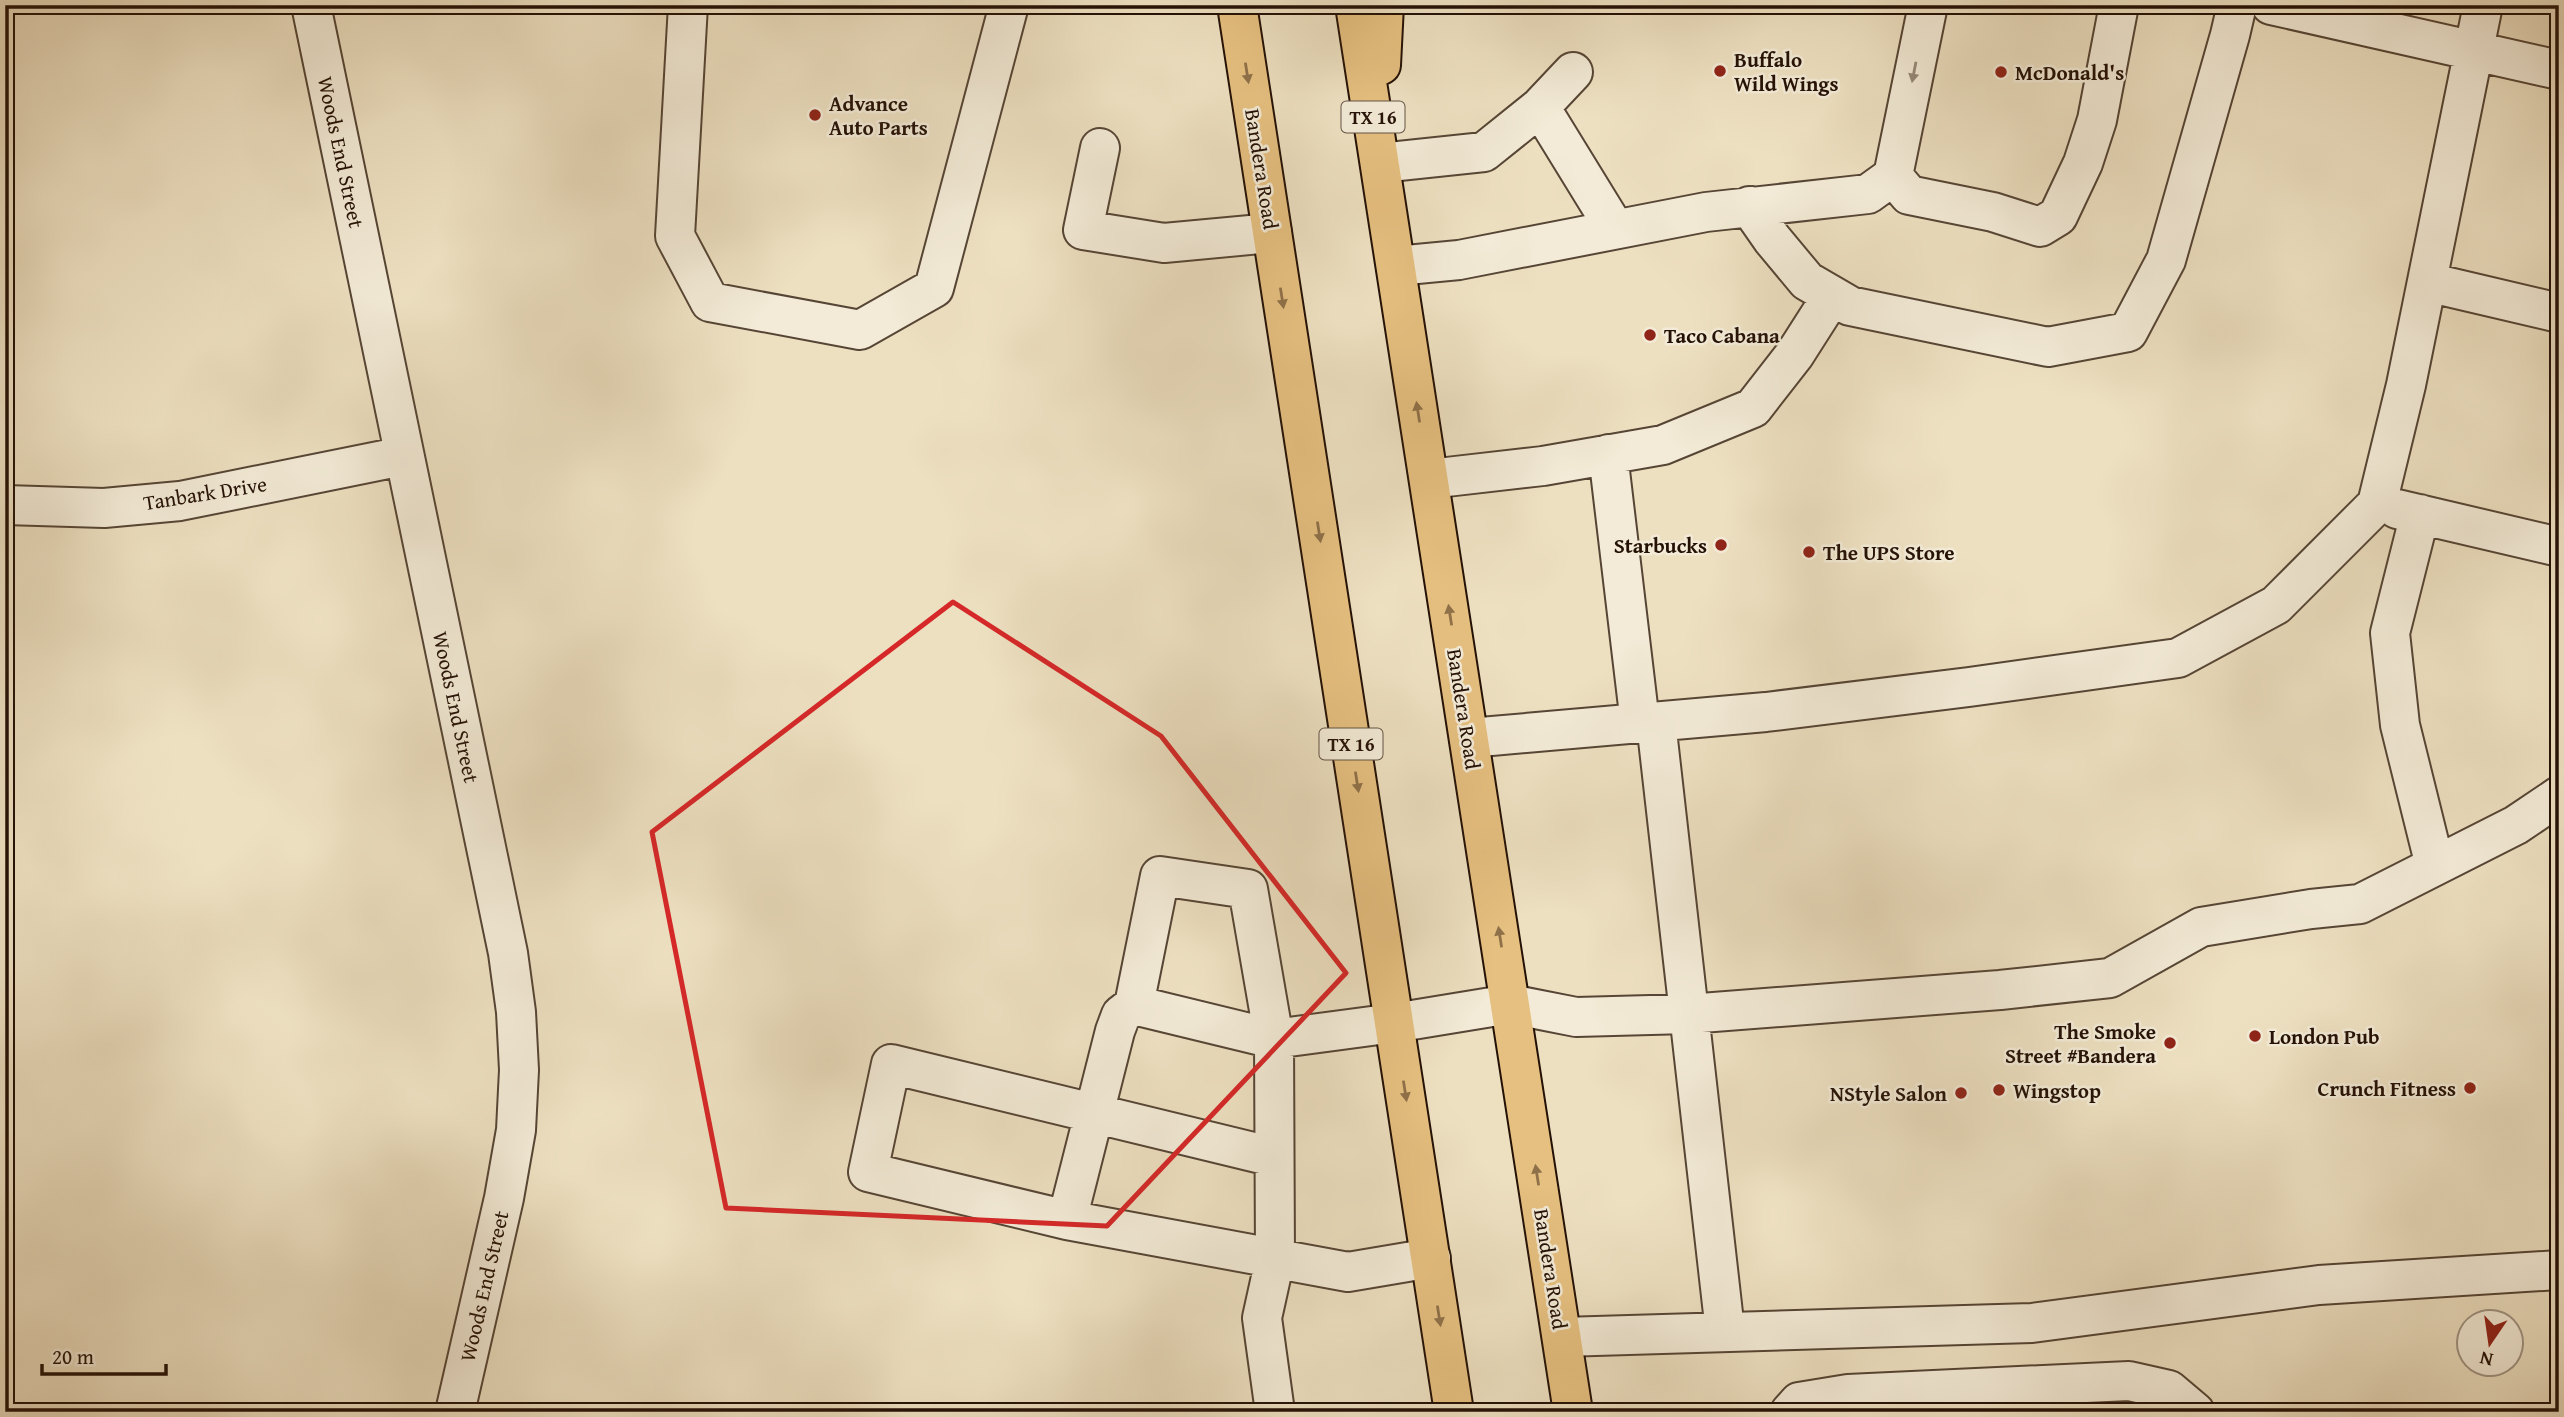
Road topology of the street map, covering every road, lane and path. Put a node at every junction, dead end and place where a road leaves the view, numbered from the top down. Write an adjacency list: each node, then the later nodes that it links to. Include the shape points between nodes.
1 (311, 5): 27 (street, Woods End Street)
2 (688, 5): 3 (street, via 675,236 698,280 710,302 860,330 934,288)
3 (1009, 5)
4 (1237, 5): 21 (main road, Bandera Road / TX 16, one-way to 21)
5 (1355, 5): 17 (main road, Bandera Road / TX 16)
6 (1384, 5): 17 (main road)
7 (1928, 5): 18 (street, one-way to 18)
8 (2119, 5): 18 (street, via 2097,120 2058,216 2040,227 1909,195)
9 (2237, 5): 24 (street, via 2166,260 2128,332 2048,347 1850,306)
10 (2271, 5): 12 (street)
11 (2483, 5): 12 (street)
12 (2475, 51): 13 (street); 23 (street)
13 (2559, 70)
14 (1573, 72): 15 (street)
15 (1540, 107): 17 (street, via 1484,152); 20 (street)
16 (1100, 148): 21 (street, via 1083,230 1164,243)
17 (1379, 155): 22 (main road, Bandera Road / TX 16)
18 (1893, 176): 19 (street, via 1868,194)
19 (1749, 206): 20 (street); 24 (street, via 1807,281)
20 (1615, 229): 22 (street, via 1459,260)
21 (1272, 233): 40 (main road, Bandera Road / TX 16, one-way to 40)
22 (1395, 266): 28 (main road, Bandera Road / TX 16, one-way to 22)
23 (2427, 282): 25 (street); 29 (street)
24 (1832, 296): 26 (street, via 1753,408 1663,445)
25 (2559, 313)
26 (1608, 454): 28 (street); 33 (street)
27 (403, 456): 30 (street, Tanbark Drive, via 180,501 104,508); 50 (street, Woods End Street, via 508,954 516,1012 516,1130)
28 (1429, 480): 34 (main road, Bandera Road / TX 16, one-way to 28)
29 (2377, 504): 31 (street); 33 (street, via 2276,605 2178,658 1766,712)
30 (5, 505)
31 (2420, 514): 32 (street); 36 (street, via 2390,633 2400,725)
32 (2559, 547)
33 (1648, 722): 34 (street); 39 (street)
34 (1469, 738): 37 (main road, Bandera Road / TX 16, one-way to 34)
35 (2559, 796): 36 (street, via 2516,825)
36 (2435, 866): 39 (street, via 2360,904 2201,927 2110,978)
37 (1510, 1004): 39 (street, via 1576,1017); 40 (street); 49 (main road, Bandera Road / TX 16, one-way to 37)
38 (1134, 1005): 41 (street); 41 (street, via 1160,876 1248,889); 42 (street, via 1121,1015)
39 (1688, 1014): 48 (street)
40 (1394, 1023): 41 (street); 45 (main road, Bandera Road / TX 16, one-way to 45)
41 (1274, 1039): 43 (street)
42 (1093, 1114): 43 (street); 44 (street); 44 (street, via 891,1064 868,1172)
43 (1274, 1157): 46 (street)
44 (1066, 1220): 46 (street)
45 (1431, 1258): 46 (street, via 1348,1272); 52 (main road, Bandera Road / TX 16, one-way to 52)
46 (1275, 1259): 51 (street, via 1262,1318)
47 (2559, 1270): 48 (street, via 2319,1285 2032,1323)
48 (1725, 1331): 49 (street)
49 (1562, 1337): 53 (main road, Bandera Road / TX 16)
50 (455, 1412)
51 (1275, 1412)
52 (1454, 1412)
53 (1573, 1412)
54 (1790, 1412): 55 (street, via 1799,1402 1848,1394 2129,1381 2169,1390)
55 (2195, 1412)

